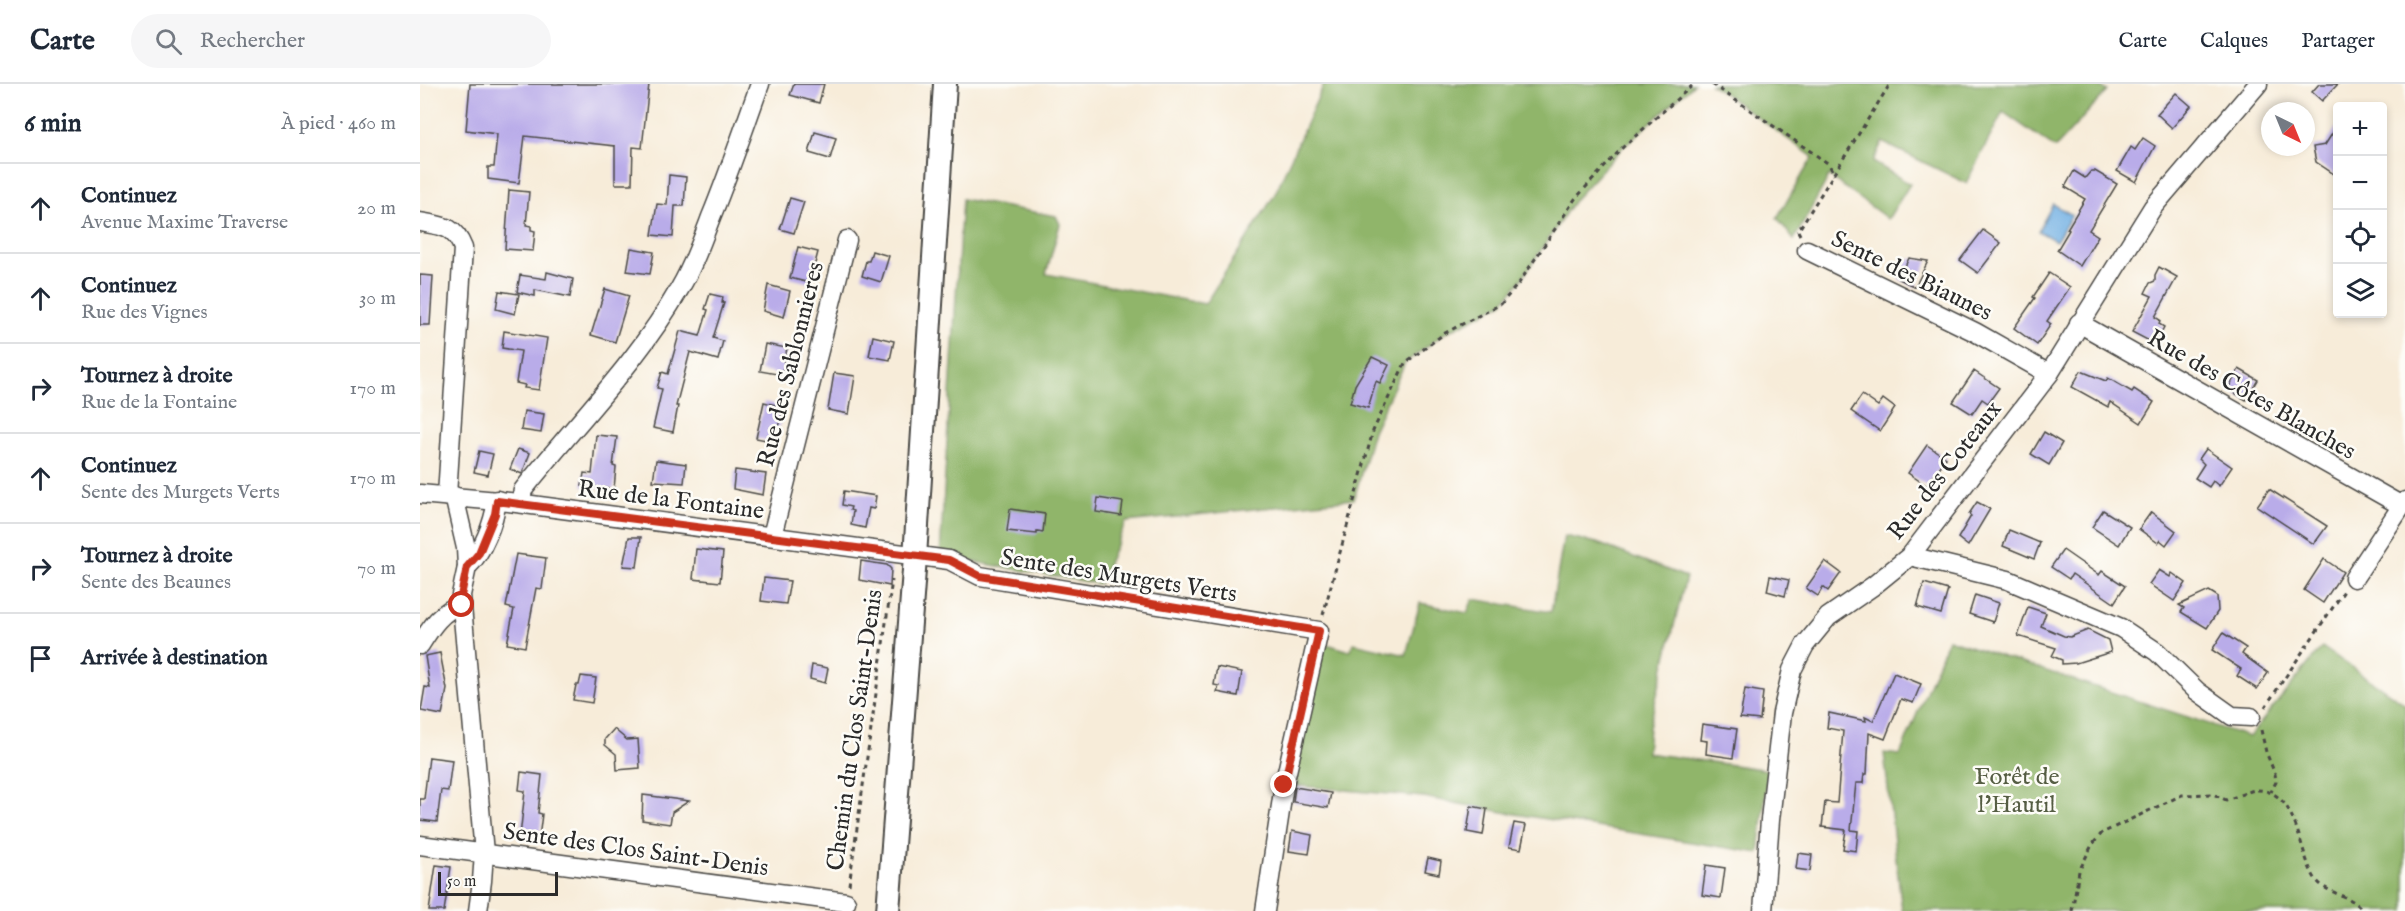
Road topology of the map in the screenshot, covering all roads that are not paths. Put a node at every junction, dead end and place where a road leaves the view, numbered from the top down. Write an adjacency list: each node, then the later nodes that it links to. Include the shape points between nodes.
1 (760, 84): 12 (street, via 713,213 681,286 613,385 524,490)
2 (945, 84): 15 (main road)
3 (2258, 84): 7 (street, Rue des Coteaux, via 2153,207)
4 (420, 222): 10 (street, via 452,230 463,248)
5 (847, 240): 14 (street, Rue des Sablonnieres)
6 (1807, 250): 8 (street, Sente des Biaunes, via 1976,332)
7 (2079, 323): 8 (street, Rue des Coteaux); 13 (street, Rue des Côtes Blanches)
8 (2049, 374): 16 (street, Rue des Coteaux)
9 (420, 494): 10 (street, Rue de la Fontaine)
10 (450, 495): 11 (street, Rue de la Fontaine); 17 (street, via 466,548)
11 (497, 501): 12 (street, Rue de la Fontaine); 17 (street, via 479,553)
12 (520, 503): 14 (street, Rue de la Fontaine)
13 (2403, 504): 18 (street)
14 (772, 536): 15 (street, Rue de la Fontaine)
15 (906, 555): 26 (main road); 27 (street, Sente des Murgets Verts, via 949,560 980,576 1319,631 1284,785)
16 (1910, 556): 21 (street, via 2008,580 2121,628 2157,652 2197,691 2232,716); 28 (street, Rue des Coteaux, via 1828,617 1805,645 1792,670 1782,713)
17 (467, 567): 19 (street)
18 (2354, 578)
19 (462, 605): 20 (street, via 442,616); 23 (street)
20 (420, 645)
21 (2255, 715)
22 (420, 845): 23 (street, Sente des Clos Saint-Denis)
23 (484, 853): 24 (street, Sente des Clos Saint-Denis); 25 (street)
24 (846, 902)
25 (478, 911)
26 (888, 911)
27 (1265, 911)
28 (1763, 911)

